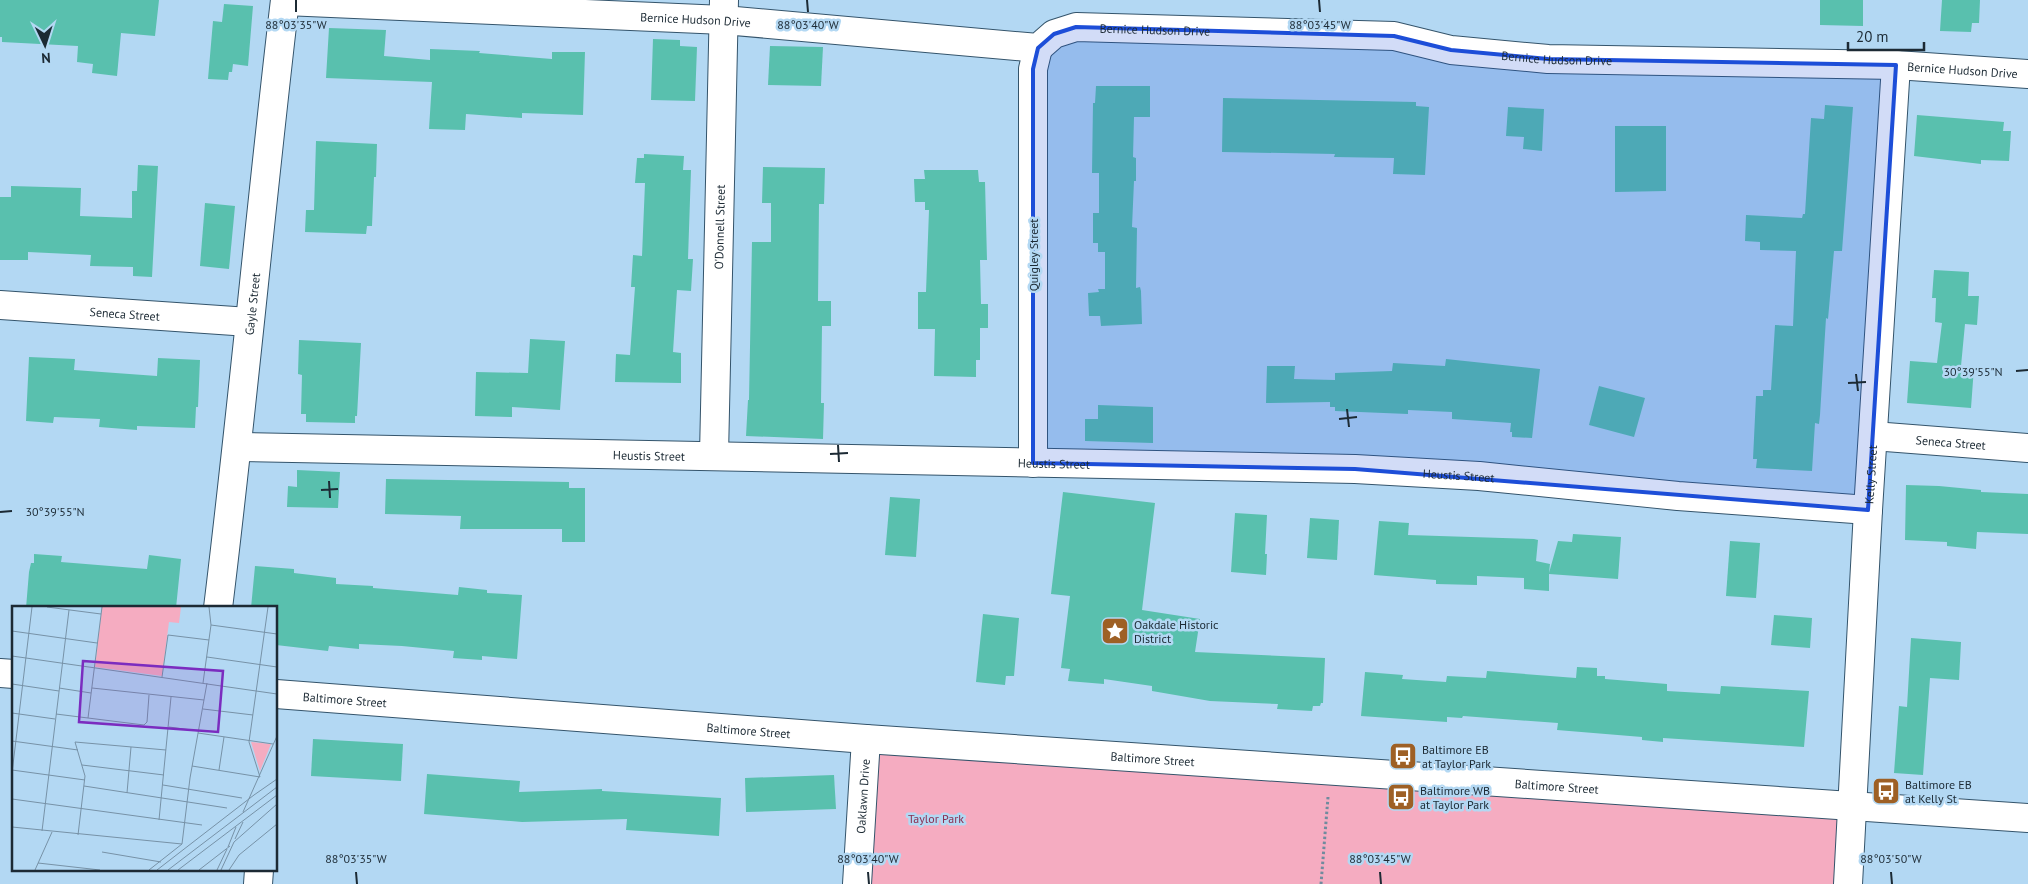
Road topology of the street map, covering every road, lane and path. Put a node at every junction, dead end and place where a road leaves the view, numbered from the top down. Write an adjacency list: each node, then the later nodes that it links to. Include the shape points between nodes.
1 (285, 0): 2 (street, Bernice Hudson Drive); 7 (street, Gayle Street)
2 (724, 10): 3 (street, Bernice Hudson Drive); 11 (street, O'Donnell Street)
3 (1038, 48): 4 (street, Bernice Hudson Drive, via 1054,34 1076,27 1394,36 1452,50 1548,60); 12 (street, Quigley Street, via 1033,69)
4 (1896, 64): 5 (street, Bernice Hudson Drive); 8 (street, Kelly Street)
5 (2028, 74)
6 (0, 305): 7 (street, Seneca Street)
7 (249, 322): 9 (street, Gayle Street)
8 (1873, 436): 10 (street, Seneca Street); 13 (street, Kelly Street)
9 (238, 447): 11 (street, Heustis Street); 14 (street, Gayle Street)
10 (2028, 448)
11 (714, 455): 12 (street, Heustis Street)
12 (1033, 463): 13 (street, Heustis Street, via 1374,470)
13 (1868, 510): 18 (street, Kelly Street)
14 (218, 606)
15 (278, 694): 16 (street, Baltimore Street)
16 (866, 739): 18 (street, Baltimore Street); 20 (street, Oaklawn Drive)
17 (1328, 797): 21 (path)
18 (1852, 805): 19 (street, Baltimore Street); 22 (street, Kelly Street)
19 (2028, 818)
20 (857, 884)
21 (1321, 884)
22 (1848, 884)

